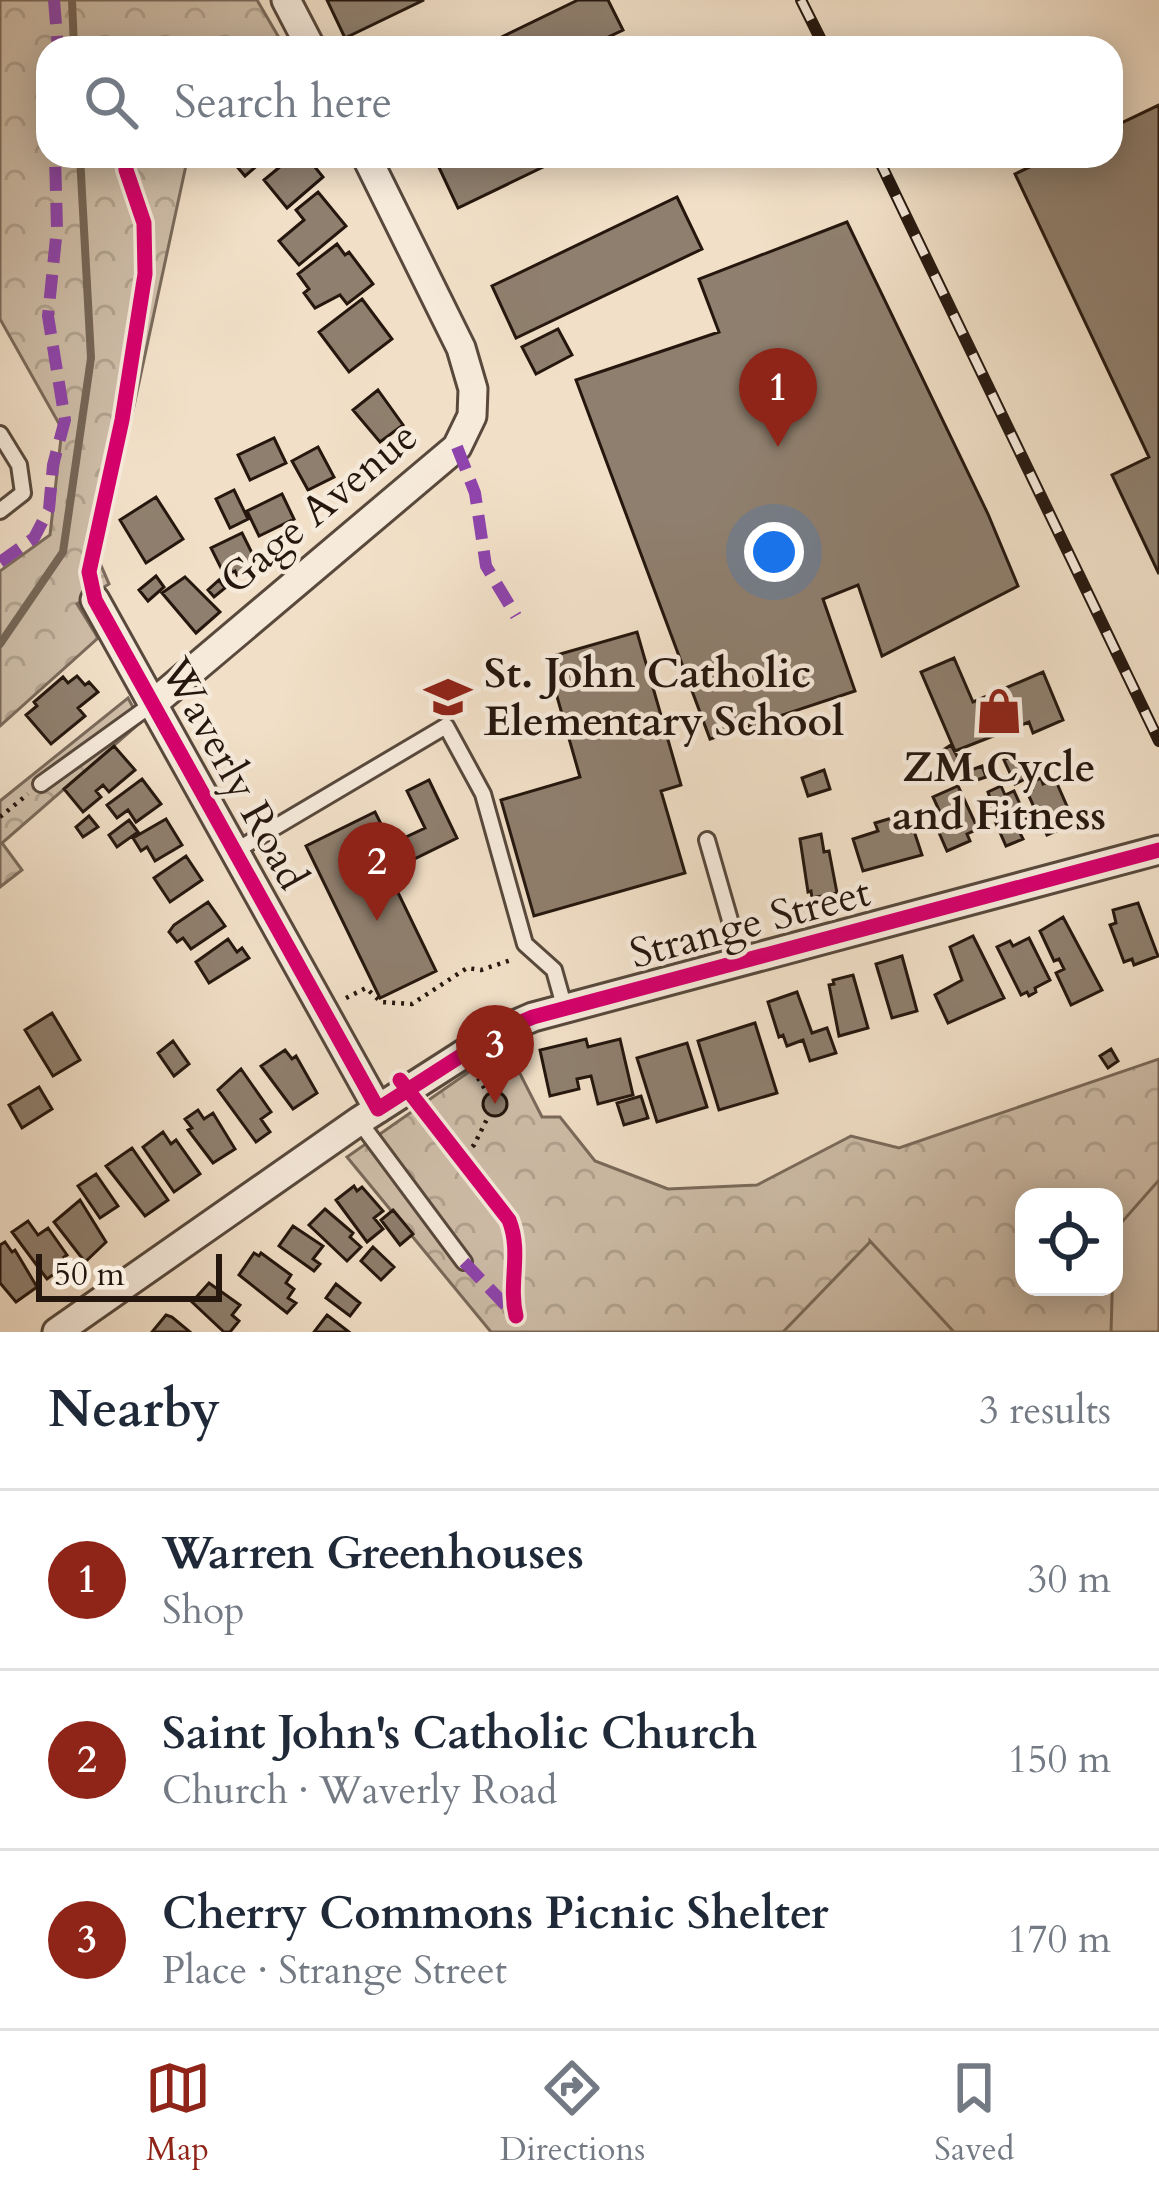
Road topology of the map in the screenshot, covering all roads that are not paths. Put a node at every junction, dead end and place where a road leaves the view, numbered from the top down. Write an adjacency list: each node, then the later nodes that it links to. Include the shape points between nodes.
1 (286, 0): 2 (street)
2 (305, 36)
3 (372, 168): 7 (street, Gage Avenue, via 461,348 472,416 457,447)
4 (0, 434): 5 (lane, via 20,465 23,493)
5 (0, 511)
6 (95, 600): 7 (street, Waverly Road)
7 (155, 703): 8 (lane, Gage Avenue); 11 (street, Waverly Road)
8 (41, 784)
9 (706, 840): 12 (lane)
10 (1159, 850): 12 (street, Strange Street)
11 (235, 851): 13 (lane, via 446,725 483,794 525,944 554,970); 14 (street, Waverly Road)
12 (742, 962): 13 (street, Strange Street)
13 (565, 1009): 14 (street, Strange Street, via 498,1032)
14 (368, 1115): 15 (lane); 16 (street, Strange Street)
15 (464, 1262)
16 (57, 1332)

